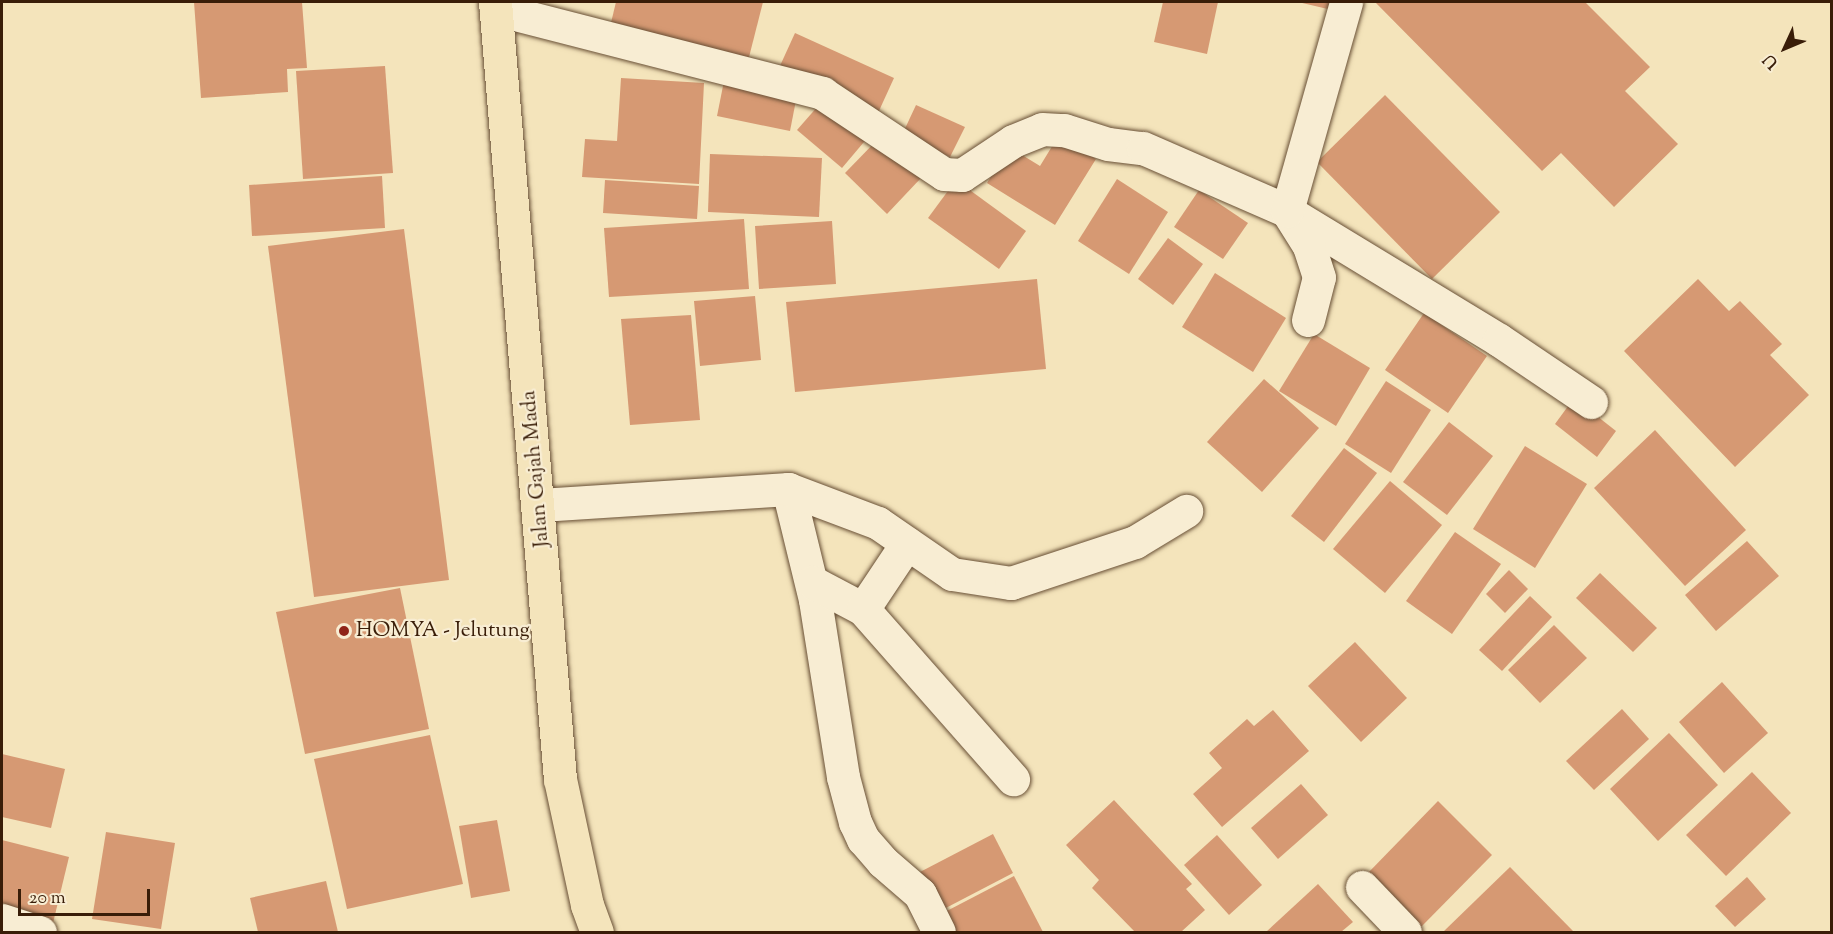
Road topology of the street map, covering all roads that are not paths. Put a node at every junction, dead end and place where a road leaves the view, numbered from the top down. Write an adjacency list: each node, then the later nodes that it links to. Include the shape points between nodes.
1 (1346, 2): 3 (street)
2 (495, 5): 3 (street, via 822,93 944,174 962,175 1013,141 1042,129 1064,130 1108,144 1143,148); 7 (main road, Jalan Gajah Mada)
3 (1287, 211): 4 (street, via 1309,246 1318,277); 5 (street, via 1499,340)
4 (1308, 320)
5 (1591, 402)
6 (788, 489): 7 (street); 9 (street, via 878,523); 10 (street)
7 (540, 505): 16 (main road, Jalan Gajah Mada, via 560,779 586,906)
8 (1186, 511): 9 (street, via 1135,542 1011,583 952,574)
9 (907, 543): 11 (street)
10 (812, 582): 11 (street); 17 (street, via 843,777 855,822 863,839 920,894)
11 (863, 609): 12 (street)
12 (1012, 779)
13 (1362, 887): 18 (street)
14 (2, 921): 15 (street)
15 (40, 933)
16 (597, 933)
17 (939, 933)
18 (1405, 933)

